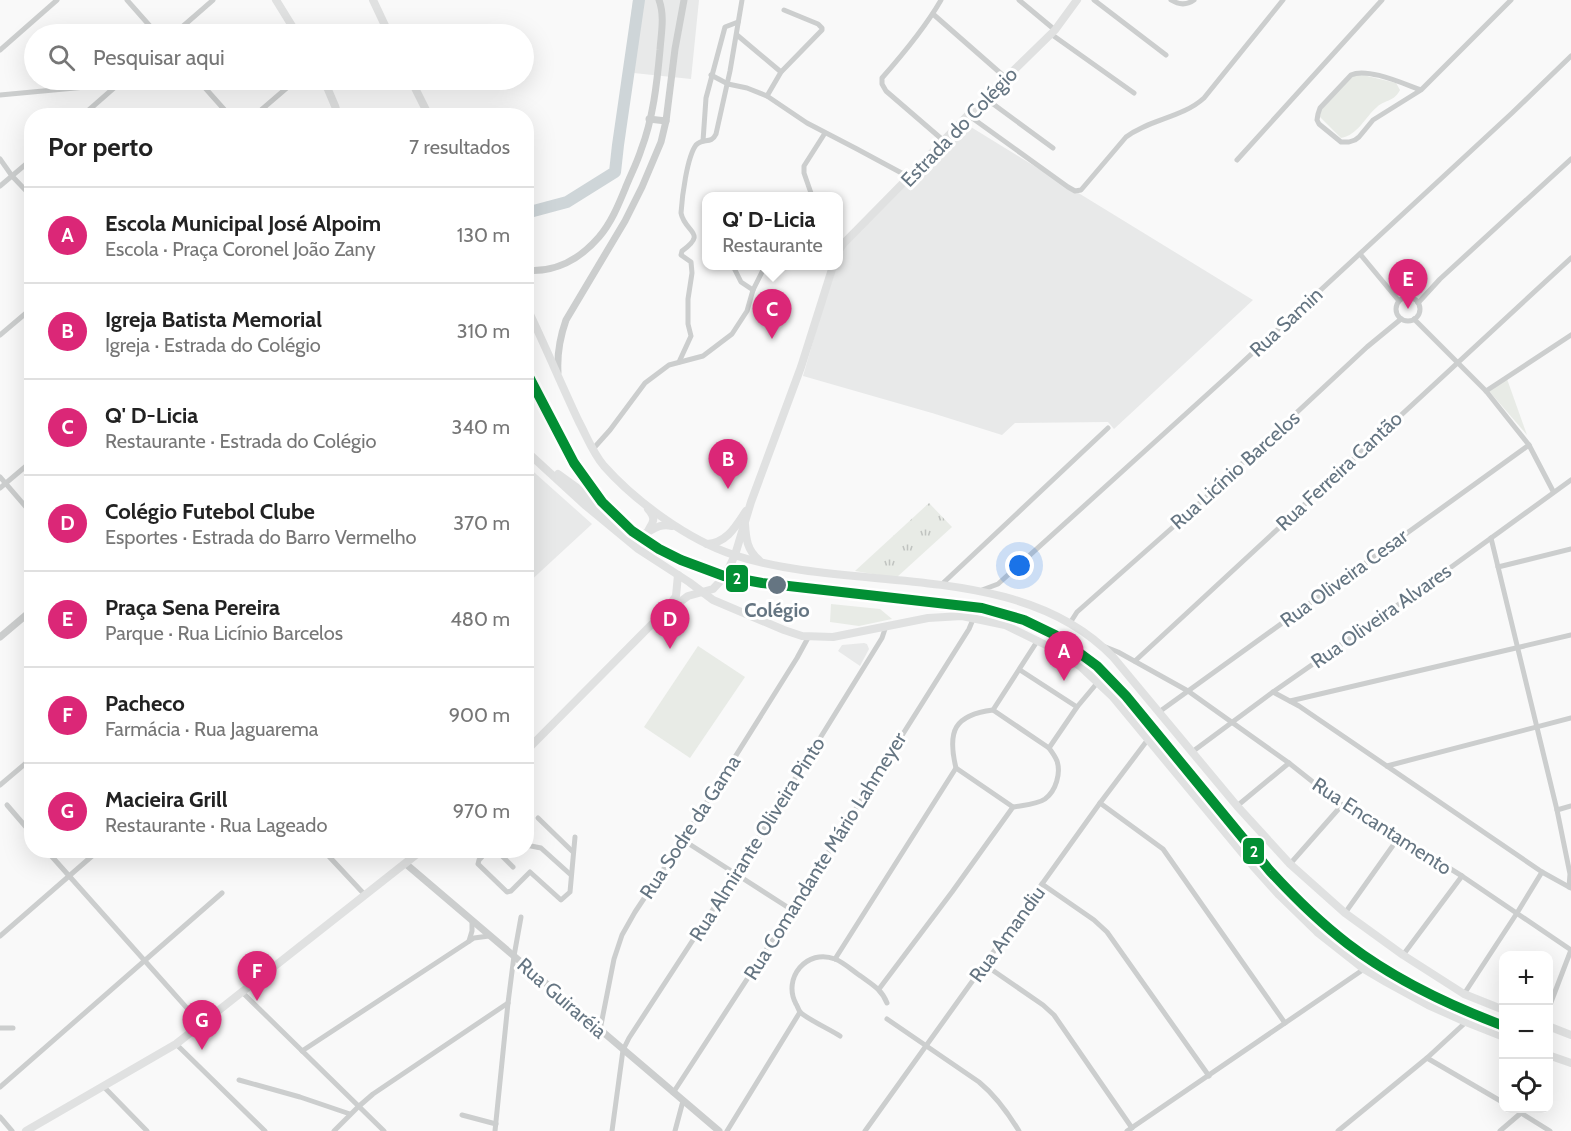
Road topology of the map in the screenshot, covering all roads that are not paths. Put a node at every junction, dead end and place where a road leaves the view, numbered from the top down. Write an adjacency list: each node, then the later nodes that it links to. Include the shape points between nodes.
1 (57, 0): 21 (street)
2 (127, 0): 22 (street)
3 (213, 0): 23 (street)
4 (276, 0): 24 (main road)
5 (373, 0): 25 (main road)
6 (659, 0): 53 (street, via 660,46)
7 (684, 0): 54 (street)
8 (742, 0): 20 (street)
9 (941, 0): 19 (street)
10 (1019, 0): 27 (street)
11 (1077, 0): 27 (main road, Estrada do Colégio)
12 (1094, 0): 30 (street)
13 (1171, 0): 14 (street, via 1182,4)
14 (1194, 0)
15 (1283, 0): 52 (street, via 1204,98 1188,110 1135,130 1081,190 1068,187)
16 (1382, 0): 62 (street)
17 (1511, 0): 42 (street)
18 (784, 10): 32 (street, via 822,28)
19 (933, 14): 34 (street); 57 (street, via 882,78 882,84)
20 (738, 22): 28 (street); 33 (street, via 725,27)
21 (30, 24)
22 (148, 24)
23 (185, 24)
24 (291, 24)
25 (384, 24)
26 (24, 29): 29 (street)
27 (1053, 32): 34 (main road, Estrada do Colégio); 43 (street)
28 (737, 35): 32 (street); 35 (street)
29 (0, 50)
30 (1166, 55)
31 (1571, 56): 71 (street, Rua Samin)
32 (781, 72): 45 (street)
33 (711, 75): 35 (street); 56 (street)
34 (1006, 78): 46 (main road, Estrada do Colégio)
35 (728, 84): 45 (street); 56 (street, via 716,134 711,141)
36 (52, 90): 44 (street)
37 (112, 90): 47 (street)
38 (207, 90): 48 (street)
39 (284, 90): 49 (street)
40 (328, 90): 50 (main road)
41 (416, 90): 51 (main road)
42 (1421, 90): 42 (street, via 1355,73 1320,108 1317,120 1341,142 1348,142 1359,137 1373,120)
43 (1134, 93)
44 (0, 96)
45 (767, 96): 55 (street)
46 (985, 98): 52 (main road, Estrada do Colégio); 58 (street)
47 (91, 108)
48 (223, 108)
49 (263, 108)
50 (336, 108)
51 (425, 108)
52 (968, 115): 57 (main road, Estrada do Colégio)
53 (649, 119): 54 (street); 59 (street)
54 (666, 121): 60 (street)
55 (825, 134): 66 (street); 69 (street, via 804,166)
56 (703, 141): 86 (street, via 695,146 689,163 682,204 682,220 694,233 694,239 681,255 691,262 691,336)
57 (944, 141): 66 (main road, Estrada do Colégio)
58 (1053, 148)
59 (642, 149): 60 (street); 76 (street, via 616,210 599,237 565,264)
60 (657, 154): 88 (street, via 625,221 566,320)
61 (0, 159): 65 (street)
62 (1237, 159)
63 (1571, 159): 79 (street)
64 (24, 166): 65 (street)
65 (12, 176): 67 (street); 68 (street)
66 (909, 177): 70 (main road, Estrada do Colégio)
67 (0, 186)
68 (24, 189)
69 (811, 192)
70 (843, 242)
71 (1360, 254): 78 (street); 115 (street, Rua Samin)
72 (1571, 258): 87 (street, Rua Ferreira Cantão)
73 (736, 270): 77 (street, via 741,282)
74 (763, 270): 77 (street)
75 (832, 270): 102 (main road)
76 (534, 271)
77 (753, 290): 86 (street, via 747,311 732,334 703,356)
78 (1399, 301): 79 (street, via 1409,297); 81 (street, via 1396,308)
79 (1418, 303): 82 (street, via 1419,313)
80 (24, 315): 85 (street)
81 (1401, 318): 82 (street); 123 (street, Rua Licínio Barcelos, via 1077,612)
82 (1414, 319): 87 (street)
83 (534, 323): 88 (main road)
84 (1571, 335): 89 (street)
85 (0, 336)
86 (679, 362): 92 (street, via 645,383)
87 (1457, 362): 89 (street); 131 (street, Rua Ferreira Cantão)
88 (558, 375): 92 (main road)
89 (1486, 391): 91 (street)
90 (1108, 428): 116 (street)
91 (1529, 445): 100 (street); 134 (street, Rua Oliveira Cesar)
92 (593, 449): 101 (main road, via 604,467)
93 (534, 457): 95 (main road)
94 (24, 467): 98 (street)
95 (547, 468): 106 (main road, via 576,487 623,531 638,536); 111 (main road, via 606,524)
96 (0, 477): 98 (street)
97 (1571, 480): 100 (street, Rua Oliveira Alvares)
98 (5, 483): 99 (street); 103 (street)
99 (0, 488)
100 (1553, 491): 107 (street, Rua Oliveira Alvares)
101 (632, 493): 105 (main road); 106 (main road, via 653,515)
102 (751, 502): 104 (main road); 108 (main road, via 731,532 719,542)
103 (24, 505)
104 (745, 524): 110 (main road); 112 (main road, via 748,546)
105 (677, 527): 106 (main road, via 664,525); 108 (main road)
106 (648, 533): 111 (main road, via 648,549)
107 (1491, 538): 113 (street); 135 (street, Rua Oliveira Alvares)
108 (707, 544): 110 (main road)
109 (1571, 549): 113 (street)
110 (735, 555): 112 (main road); 118 (main road, via 722,580 713,589)
111 (654, 560): 114 (main road)
112 (762, 562): 116 (main road)
113 (1498, 567): 130 (street)
114 (678, 576): 118 (main road); 120 (main road, via 676,596)
115 (998, 584): 117 (street, Rua Samin); 119 (street)
116 (940, 586): 117 (main road)
117 (977, 591): 119 (main road)
118 (702, 592): 120 (main road); 126 (main road, via 758,620)
119 (1002, 597): 123 (main road)
120 (666, 611): 144 (main road)
121 (24, 617): 127 (street)
122 (974, 617): 124 (main road, via 940,616); 128 (main road); 184 (street, Rua Comandante Mário Lahmeyer)
123 (1070, 623): 129 (main road)
124 (886, 626): 126 (main road, via 833,637); 176 (street, Rua Almirante Oliveira Pinto)
125 (1571, 635): 130 (street)
126 (809, 636): 163 (street, Rua Sodre da Gama)
127 (0, 637)
128 (1038, 640): 132 (street); 133 (main road)
129 (1102, 646): 131 (street); 139 (main road)
130 (1517, 648): 136 (street); 142 (street)
131 (1135, 661): 134 (street, Rua Encantamento)
132 (1020, 670): 137 (street); 138 (street)
133 (1098, 681): 137 (street); 143 (main road)
134 (1188, 691): 139 (street, Rua Oliveira Cesar); 141 (street, Rua Encantamento)
135 (1274, 692): 136 (street); 141 (street, Rua Oliveira Alvares)
136 (1290, 701): 149 (street)
137 (1077, 707): 145 (street)
138 (993, 710): 145 (street); 150 (street, via 977,712 960,722 951,744)
139 (1159, 712): 146 (main road)
140 (1571, 718): 142 (street)
141 (1232, 723): 146 (street, Rua Oliveira Alvares); 147 (street, Rua Encantamento)
142 (1536, 727): 149 (street); 158 (street)
143 (1149, 738): 152 (street, Rua Amandiu); 198 (main road, via 1279,895)
144 (534, 744)
145 (1049, 748): 157 (street, via 1057,761 1053,791 1044,800)
146 (1192, 752): 155 (main road)
147 (1289, 763): 154 (street, Rua Encantamento); 155 (street)
148 (24, 765): 151 (street)
149 (1387, 766): 175 (street)
150 (956, 768): 157 (street); 195 (street)
151 (0, 785)
152 (1100, 803): 180 (street, Rua Amandiu); 209 (street, via 1163,849)
153 (7, 805): 160 (street)
154 (1342, 805): 162 (street, Rua Encantamento); 173 (street)
155 (1237, 806): 173 (main road)
156 (1571, 806): 158 (street)
157 (1013, 807): 199 (street)
158 (1557, 810): 181 (street)
159 (538, 818): 165 (street)
160 (24, 825)
161 (575, 837): 165 (street)
162 (1399, 837): 178 (street, Rua Encantamento); 185 (street)
163 (683, 840): 176 (street); 214 (street, Rua Sodre da Gama, via 622,935)
164 (534, 846): 177 (street)
165 (573, 852): 177 (street)
166 (53, 858): 179 (street)
167 (90, 858): 179 (street)
168 (330, 858): 183 (street)
169 (413, 858): 172 (main road)
170 (481, 858): 177 (street, via 478,864 507,892 531,872 563,900 570,892)
171 (504, 858): 174 (street)
172 (406, 864): 183 (main road); 188 (street, Rua Guiraréia)
173 (1290, 864): 185 (main road)
174 (513, 867)
175 (1542, 872): 181 (street); 186 (street)
176 (736, 874): 184 (street); 220 (street, Rua Almirante Oliveira Pinto)
177 (571, 875)
178 (1462, 876): 186 (street, Rua Encantamento); 193 (street)
179 (69, 877): 189 (street); 196 (street)
180 (1042, 884): 197 (street, Rua Amandiu); 225 (street, via 1107,932)
181 (1570, 888)
182 (222, 893): 196 (street)
183 (365, 895): 200 (main road)
184 (792, 909): 229 (street, Rua Comandante Mário Lahmeyer)
185 (1345, 913): 193 (main road)
186 (1517, 913): 192 (street, Rua Encantamento); 201 (street)
187 (521, 917): 194 (street)
188 (472, 922): 190 (street, Rua Guiraréia); 191 (street)
189 (0, 936)
190 (489, 936): 191 (street); 194 (street, Rua Guiraréia)
191 (469, 942): 221 (street)
192 (1571, 950): 204 (street)
193 (1403, 955): 201 (main road)
194 (514, 956): 202 (street); 214 (street, Rua Guiraréia)
195 (835, 959): 199 (street); 206 (street, via 820,958 799,967 792,991)
196 (144, 962): 210 (street); 228 (street)
197 (985, 964): 219 (street, Rua Amandiu); 238 (street, via 1054,1015)
198 (1364, 969): 208 (main road); 209 (street)
199 (879, 988): 203 (street)
200 (242, 992): 210 (main road); 221 (street)
201 (1464, 994): 205 (main road)
202 (508, 1003): 232 (street); 237 (street)
203 (887, 1003)
204 (1550, 1005)
205 (1499, 1008)
206 (800, 1012): 217 (street); 249 (street)
207 (887, 1019): 219 (street)
208 (1466, 1022): 215 (main road); 223 (street)
209 (1285, 1023): 225 (street)
210 (202, 1025): 218 (main road)
211 (0, 1028): 212 (street)
212 (13, 1028)
213 (1553, 1028): 216 (main road)
214 (600, 1030): 220 (street, Rua Guiraréia)
215 (1499, 1035)
216 (1571, 1035)
217 (840, 1036)
218 (176, 1044): 227 (main road); 242 (street)
219 (927, 1046): 250 (street, Rua Amandiu); 251 (street, via 992,1094)
220 (623, 1050): 229 (street, Rua Guiraréia); 246 (street)
221 (302, 1051): 232 (street)
222 (1553, 1056): 224 (main road)
223 (1427, 1058): 231 (street); 252 (street)
224 (1571, 1064)
225 (1209, 1076): 238 (street)
226 (239, 1080): 234 (street)
227 (103, 1086): 240 (main road); 241 (street)
228 (0, 1087)
229 (674, 1093): 230 (street, Rua Guiraréia)
230 (683, 1101): 247 (street); 248 (street, Rua Guiraréia)
231 (1499, 1101)
232 (358, 1107): 234 (street); 244 (street)
233 (1521, 1113): 253 (street); 254 (street)
234 (350, 1114): 243 (street)
235 (462, 1115): 237 (street)
236 (0, 1117): 239 (street)
237 (496, 1124): 245 (street)
238 (1129, 1130)
239 (12, 1131)
240 (27, 1131)
241 (147, 1131)
242 (265, 1131)
243 (334, 1131)
244 (384, 1131)
245 (495, 1131)
246 (612, 1131)
247 (675, 1131)
248 (719, 1131)
249 (727, 1131)
250 (865, 1131)
251 (1019, 1131)
252 (1338, 1131)
253 (1500, 1131)
254 (1550, 1131)

